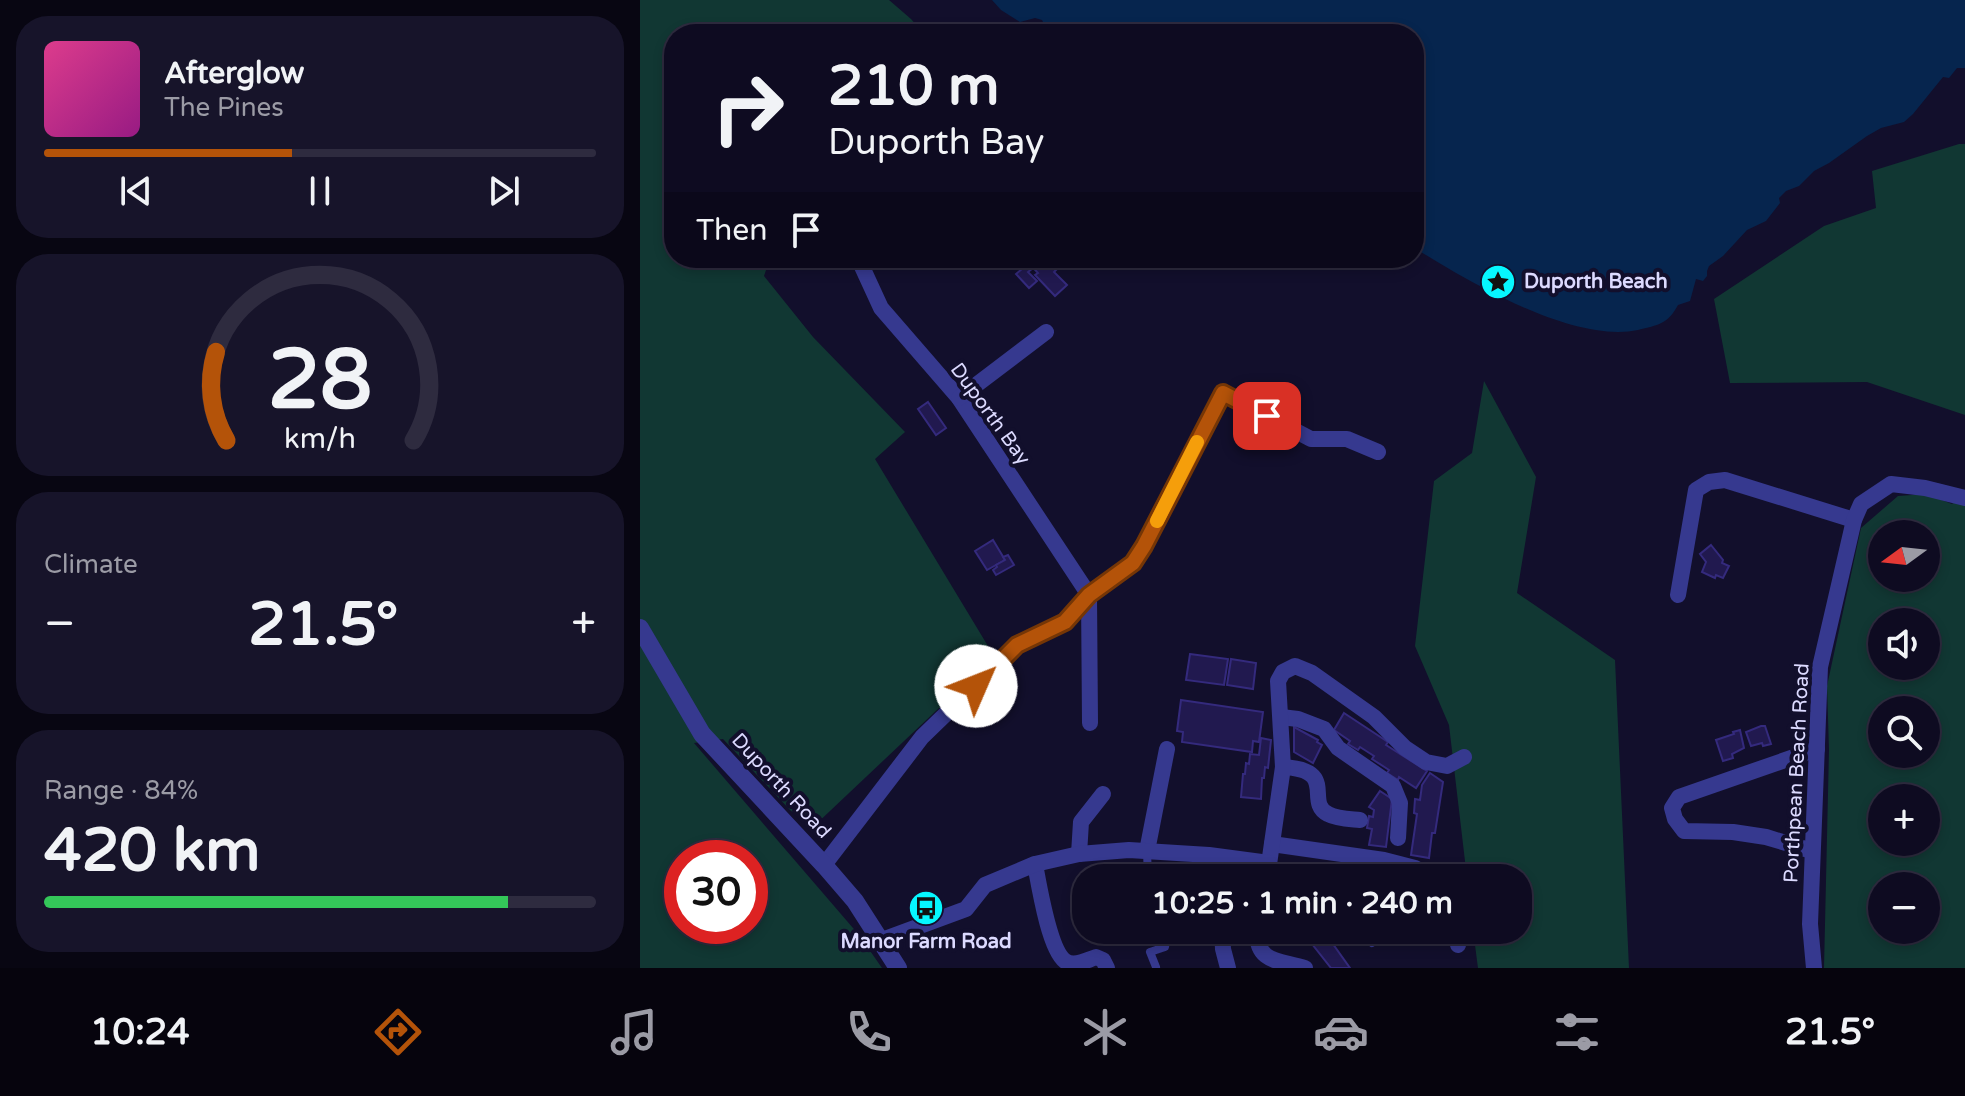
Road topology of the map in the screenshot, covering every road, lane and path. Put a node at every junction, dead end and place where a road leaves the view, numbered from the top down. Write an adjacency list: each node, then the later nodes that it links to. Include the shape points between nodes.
1 (863, 268): 3 (street, Duporth Bay, via 881,308)
2 (1046, 332): 3 (street)
3 (959, 398): 7 (street, Duporth Bay)
4 (1378, 452): 7 (street, via 1347,439 1311,439 1223,393 1133,563)
5 (1965, 498): 6 (street, Porthpean Beach Road, via 1891,484 1861,504)
6 (1854, 520): 8 (street, via 1725,480 1709,482 1696,490); 13 (street, Porthpean Beach Road, via 1820,667)
7 (1089, 595): 11 (street); 32 (street, via 1065,622 1017,645 922,737)
8 (1678, 595)
9 (640, 628): 32 (street, Duporth Road, via 702,734)
10 (1281, 717): 14 (street, via 1278,681 1295,666 1374,717 1426,762 1447,766); 15 (street); 18 (street, via 1324,729 1338,748 1393,786 1400,803)
11 (1090, 723)
12 (1167, 749): 20 (street)
13 (1817, 749): 21 (street, Porthpean Beach Road); 21 (street, via 1679,797 1672,808 1684,831 1766,837)
14 (1464, 757)
15 (1283, 767): 17 (street, via 1311,773 1325,813); 19 (street)
16 (1103, 794): 22 (street, via 1081,822)
17 (1360, 820)
18 (1398, 838)
19 (1272, 844): 23 (street); 29 (street)
20 (1147, 851): 22 (street); 24 (street); 26 (lane)
21 (1812, 851): 43 (street, Porthpean Beach Road)
22 (1079, 854): 25 (street)
23 (1348, 854): 30 (lane); 31 (street)
24 (1236, 859): 27 (street); 28 (street)
25 (1035, 864): 33 (street, via 985,885 966,909); 37 (street)
26 (1147, 864)
27 (1235, 864)
28 (1249, 864)
29 (1269, 864)
30 (1347, 864)
31 (1396, 864)
32 (824, 865): 33 (street, Duporth Road)
33 (882, 940): 39 (street, Duporth Road)
34 (1166, 944): 38 (lane, via 1150,952)
35 (1223, 944): 41 (street)
36 (1258, 944): 42 (street, via 1273,961)
37 (1063, 965): 40 (street, via 1096,957)
38 (1156, 967)
39 (898, 968)
40 (1107, 968)
41 (1228, 968)
42 (1305, 968)
43 (1814, 968)

